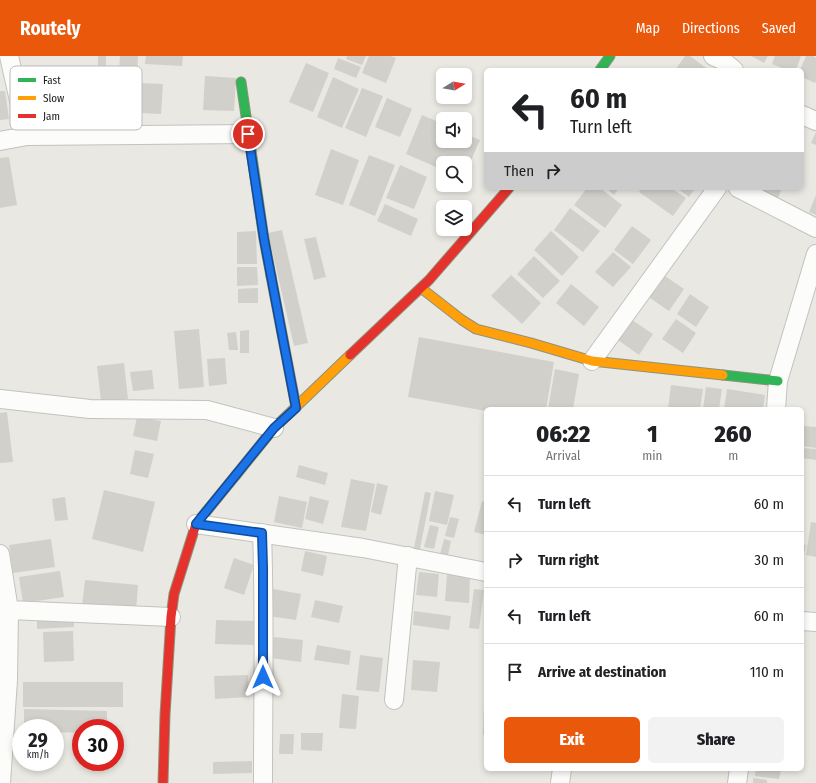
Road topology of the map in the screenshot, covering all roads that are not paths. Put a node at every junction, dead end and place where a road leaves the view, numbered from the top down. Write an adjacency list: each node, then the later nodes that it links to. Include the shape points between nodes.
1 (9, 56): 4 (street)
2 (610, 56): 5 (main road)
3 (713, 56): 6 (street)
4 (11, 66)
5 (601, 68)
6 (732, 68)
7 (241, 82): 11 (main road)
8 (804, 116): 9 (street)
9 (816, 121)
10 (25, 130): 12 (street)
11 (248, 134): 12 (street); 24 (main road, via 264,239)
12 (26, 136): 13 (street)
13 (0, 142)
14 (507, 190): 19 (main road)
15 (716, 190): 20 (street)
16 (742, 190): 17 (street)
17 (816, 228)
18 (816, 254): 21 (street)
19 (421, 288): 20 (main road, via 476,329); 24 (main road)
20 (592, 361): 21 (main road)
21 (778, 381): 23 (street)
22 (0, 400): 25 (street, via 90,409 207,410)
23 (776, 407)
24 (296, 408): 25 (main road)
25 (274, 428): 26 (main road)
26 (196, 524): 27 (street); 32 (main road, via 174,594)
27 (262, 533): 29 (street); 40 (street)
28 (0, 554): 31 (street)
29 (408, 556): 30 (street); 35 (street)
30 (484, 572)
31 (4, 611): 32 (street); 38 (street, via 8,680)
32 (171, 617): 39 (main road)
33 (804, 621): 34 (street)
34 (816, 622)
35 (394, 700)
36 (562, 771): 41 (street)
37 (739, 771): 42 (street)
38 (1, 783)
39 (163, 783)
40 (263, 783)
41 (560, 783)
42 (737, 783)

